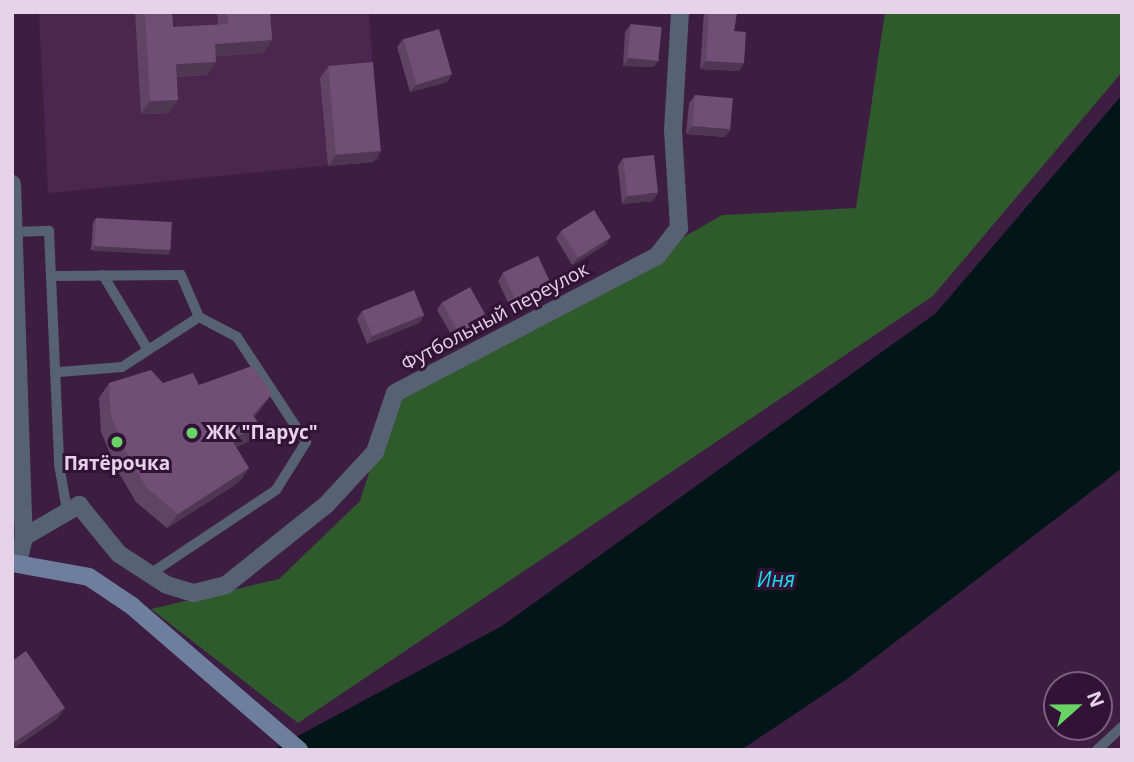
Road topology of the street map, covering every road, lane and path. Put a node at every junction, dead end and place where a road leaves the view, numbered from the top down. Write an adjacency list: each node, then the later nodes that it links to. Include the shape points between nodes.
1 (680, 12): 13 (street, Футбольный переулок, via 673,130 679,228 657,256 395,393 375,452 326,505 226,585 194,593)
2 (12, 184): 3 (street)
3 (13, 202): 4 (street)
4 (14, 232): 6 (lane, via 49,231); 11 (street)
5 (103, 275): 6 (lane); 7 (lane, via 181,275); 8 (lane)
6 (52, 276): 9 (lane)
7 (200, 317): 8 (lane); 13 (lane, via 237,337 306,442 276,490)
8 (148, 350): 9 (lane, via 122,367)
9 (59, 372): 10 (lane, via 59,464)
10 (67, 511): 11 (street); 13 (street, Футбольный переулок, via 87,508 119,554)
11 (24, 537): 12 (street)
12 (15, 563): 15 (main road, via 89,577 132,606)
13 (150, 574)
14 (1122, 726): 16 (lane)
15 (299, 750)
16 (1097, 750)

